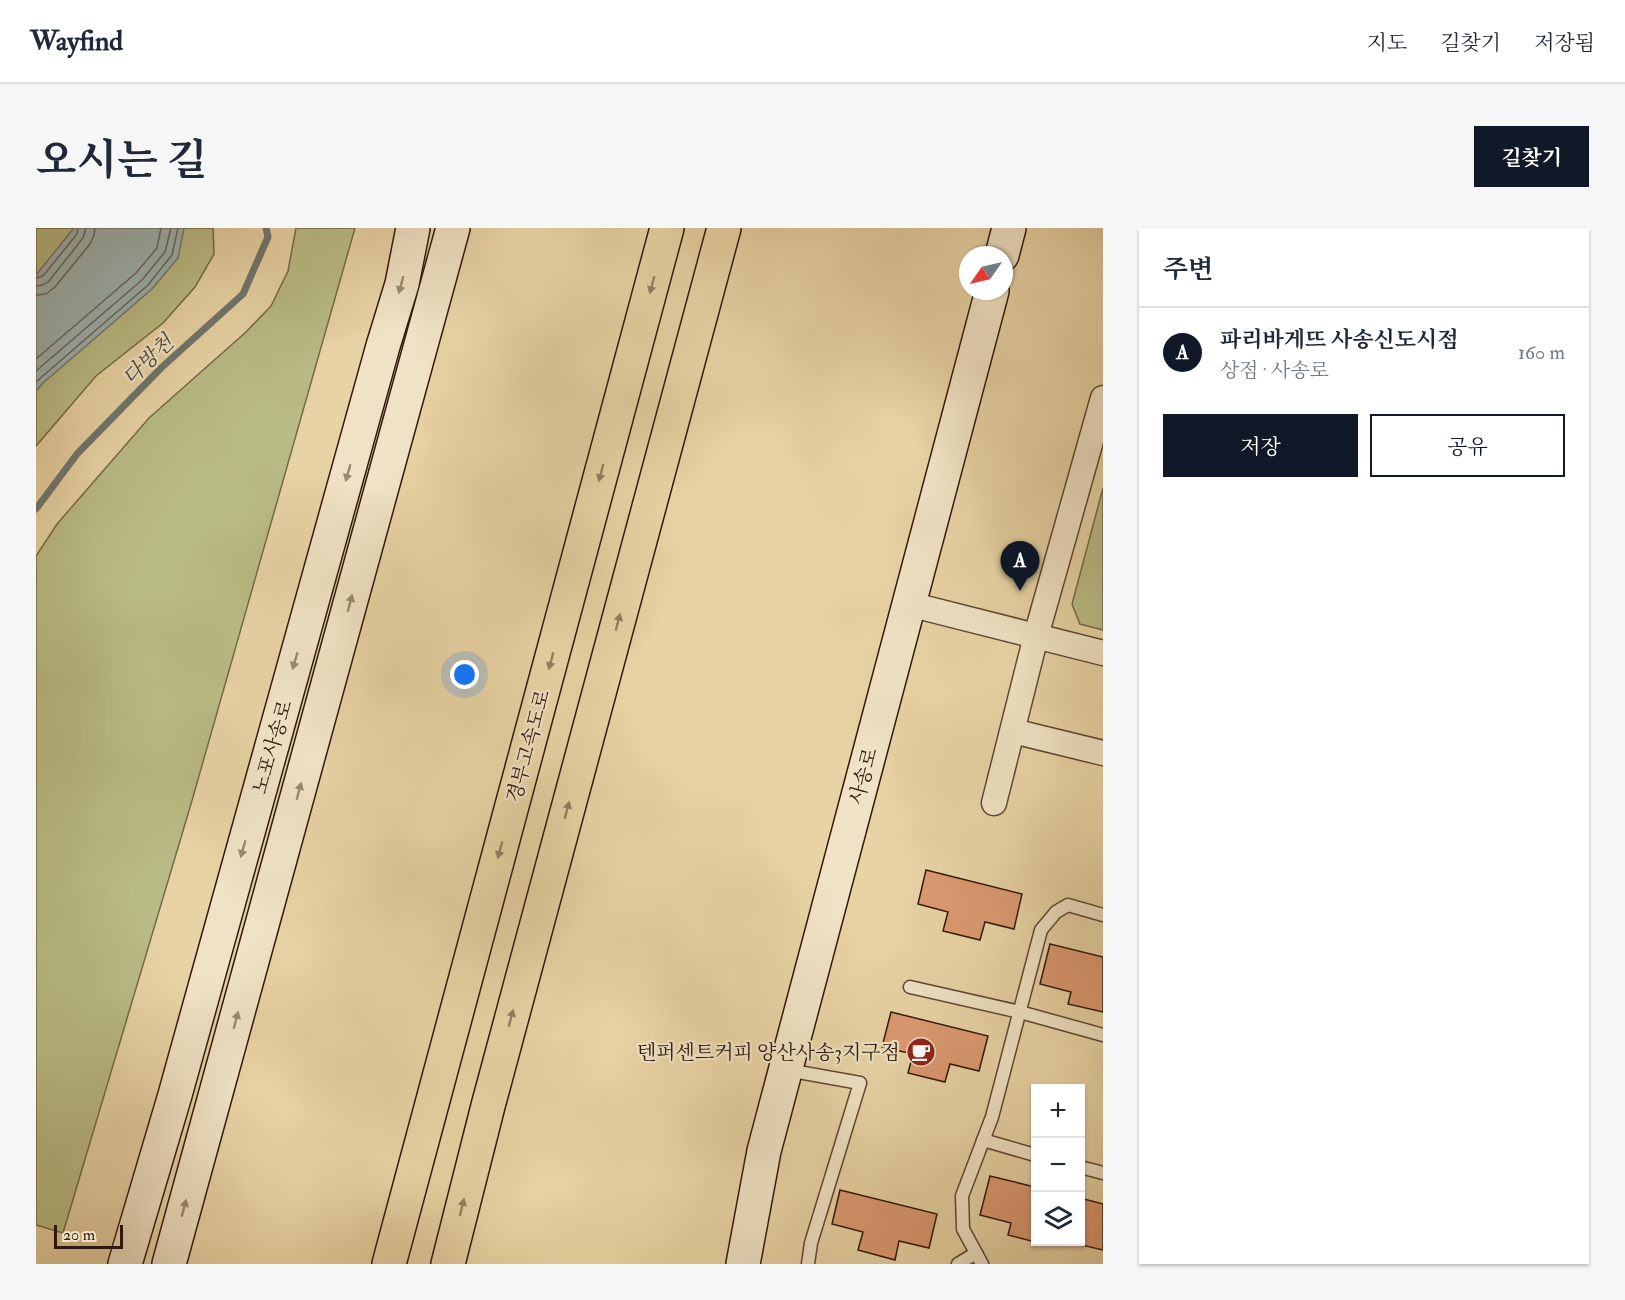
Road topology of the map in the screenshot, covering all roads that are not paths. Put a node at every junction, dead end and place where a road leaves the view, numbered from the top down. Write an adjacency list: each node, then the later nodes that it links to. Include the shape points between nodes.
1 (413, 228): 25 (main road, 노포사송로, one-way to 25, via 402,284)
2 (453, 228): 26 (main road, 노포사송로, one-way to 2)
3 (667, 228): 27 (highway, 경부고속도로, one-way to 27)
4 (724, 228): 28 (highway, one-way to 4)
5 (1009, 228): 6 (main road)
6 (1004, 246)
7 (990, 300): 9 (main road, 사송로)
8 (1103, 398): 10 (street)
9 (909, 604): 10 (street); 19 (main road, 사송로)
10 (1036, 636): 11 (street); 12 (street)
11 (1103, 653)
12 (1013, 731): 13 (street); 14 (street)
13 (1103, 753)
14 (994, 802)
15 (1103, 915): 17 (lane, via 1068,905 1056,912 1041,930)
16 (910, 987): 17 (lane)
17 (1020, 1012): 18 (lane); 20 (lane)
18 (1103, 1035)
19 (785, 1070): 29 (main road, 사송로, via 764,1151); 30 (lane, via 860,1083)
20 (983, 1140): 21 (lane); 24 (lane, via 962,1196 963,1229)
21 (1031, 1154)
22 (1085, 1168): 23 (lane)
23 (1103, 1173)
24 (979, 1259): 31 (lane)
25 (124, 1264)
26 (169, 1264)
27 (389, 1264)
28 (448, 1264)
29 (743, 1264)
30 (808, 1264)
31 (958, 1264)

